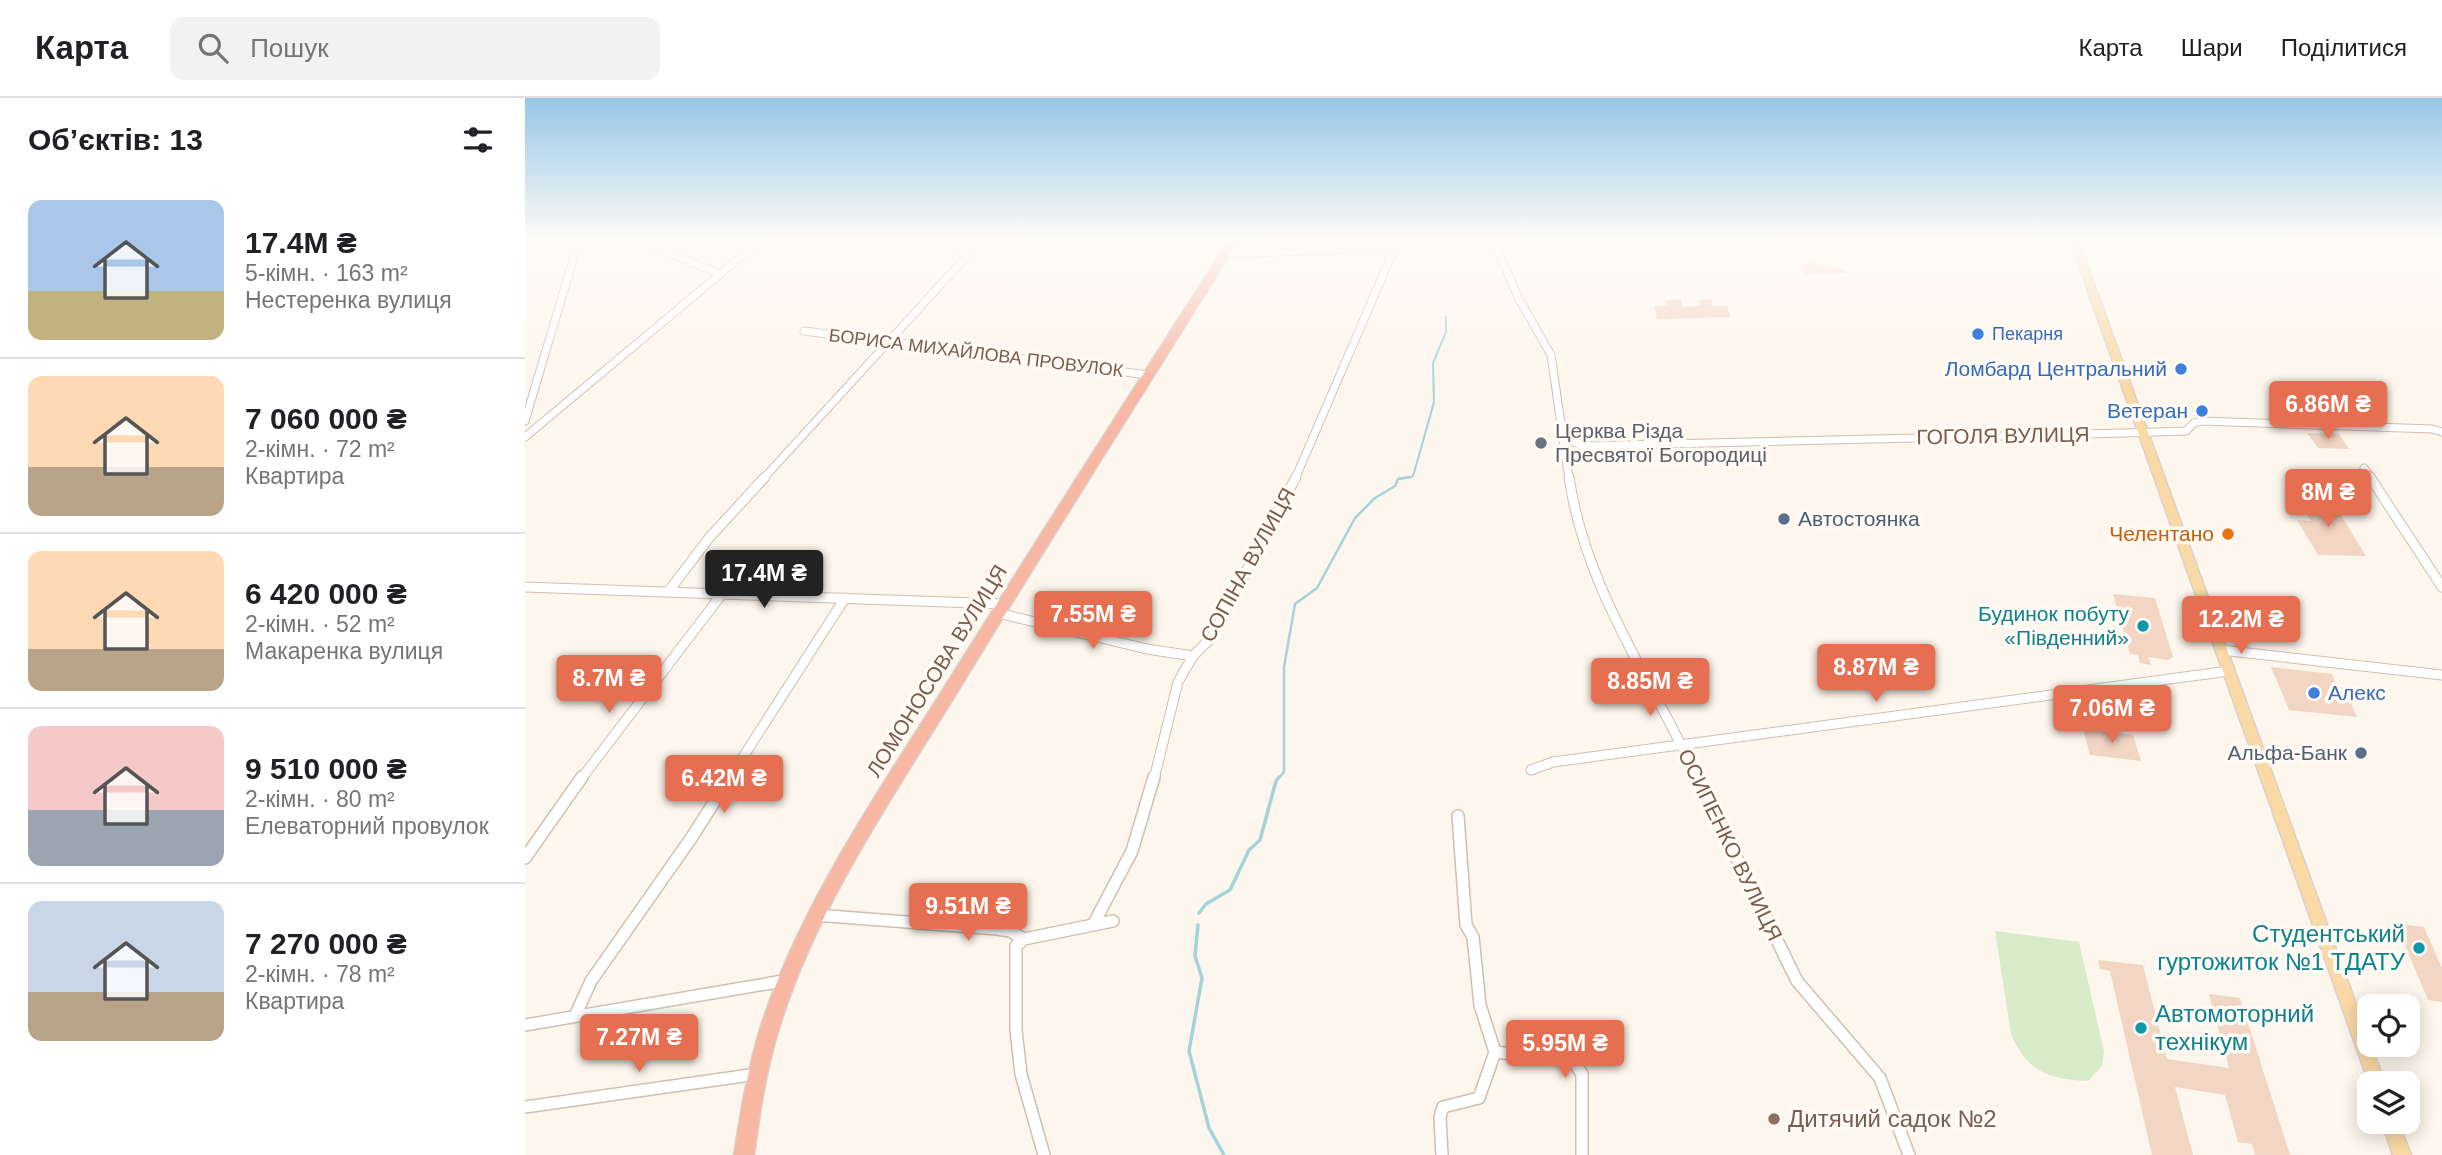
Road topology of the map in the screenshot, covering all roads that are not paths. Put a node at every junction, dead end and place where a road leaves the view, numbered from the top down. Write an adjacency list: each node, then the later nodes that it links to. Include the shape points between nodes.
1 (564, 289): 11 (street)
2 (702, 289): 14 (street)
3 (937, 289): 9 (street)
4 (1203, 289): 10 (highway, ЛОМОНОСОВА ВУЛИЦЯ)
5 (1375, 289): 24 (street, СОПІНА ВУЛИЦЯ, via 1352,353 1289,495 1211,638)
6 (1515, 289): 15 (street, ОСИПЕНКО ВУЛИЦЯ, via 1551,355)
7 (2091, 289): 13 (main road)
8 (804, 331): 9 (street, БОРИСА МИХАЙЛОВА ПРОВУЛОК)
9 (889, 342): 10 (street, БОРИСА МИХАЙЛОВА ПРОВУЛОК); 19 (street, via 709,537)
10 (1148, 375): 22 (highway, ЛОМОНОСОВА ВУЛИЦЯ)
11 (525, 421)
12 (2442, 432): 13 (street, ГОГОЛЯ ВУЛИЦЯ, via 2202,421 2186,431)
13 (2142, 433): 15 (street, ГОГОЛЯ ВУЛИЦЯ, via 1583,446); 23 (main road)
14 (525, 437)
15 (1562, 437): 27 (street, ОСИПЕНКО ВУЛИЦЯ, via 1574,515 1587,558)
16 (2364, 468): 18 (street)
17 (525, 587): 19 (street)
18 (2442, 587)
19 (668, 592): 20 (street)
20 (722, 594): 21 (street); 30 (street)
21 (845, 598): 22 (street); 36 (street, via 692,837 591,981)
22 (1001, 608): 24 (street, via 1147,649); 31 (highway, ЛОМОНОСОВА ВУЛИЦЯ)
23 (2221, 650): 25 (main road); 26 (street)
24 (1193, 656): 33 (street, СОПІНА ВУЛИЦЯ, via 1178,682 1132,851)
25 (2229, 671): 27 (street); 39 (main road)
26 (2442, 675)
27 (1682, 746): 28 (street, via 1552,762); 47 (street, ОСИПЕНКО ВУЛИЦЯ, via 1797,981 1880,1078)
28 (1531, 770)
29 (1458, 816): 38 (street, via 1466,925 1473,937 1481,1005)
30 (525, 858)
31 (816, 915): 34 (street, via 997,929); 35 (highway, ЛОМОНОСОВА ВУЛИЦЯ)
32 (1113, 920): 33 (street)
33 (1093, 925): 34 (street)
34 (1024, 939): 44 (street, via 1017,946 1016,1030 1021,1074)
35 (789, 980): 36 (street); 40 (highway, ЛОМОНОСОВА ВУЛИЦЯ)
36 (575, 1016): 37 (street)
37 (525, 1024)
38 (1496, 1052): 45 (street, via 1479,1098 1443,1107); 46 (street, via 1573,1061 1582,1074)
39 (2373, 1071)
40 (757, 1074): 41 (street); 43 (highway, ЛОМОНОСОВА ВУЛИЦЯ)
41 (525, 1107)
42 (2394, 1134): 48 (main road)
43 (744, 1155)
44 (1044, 1155)
45 (1442, 1155)
46 (1582, 1155)
47 (1909, 1155)
48 (2402, 1155)

